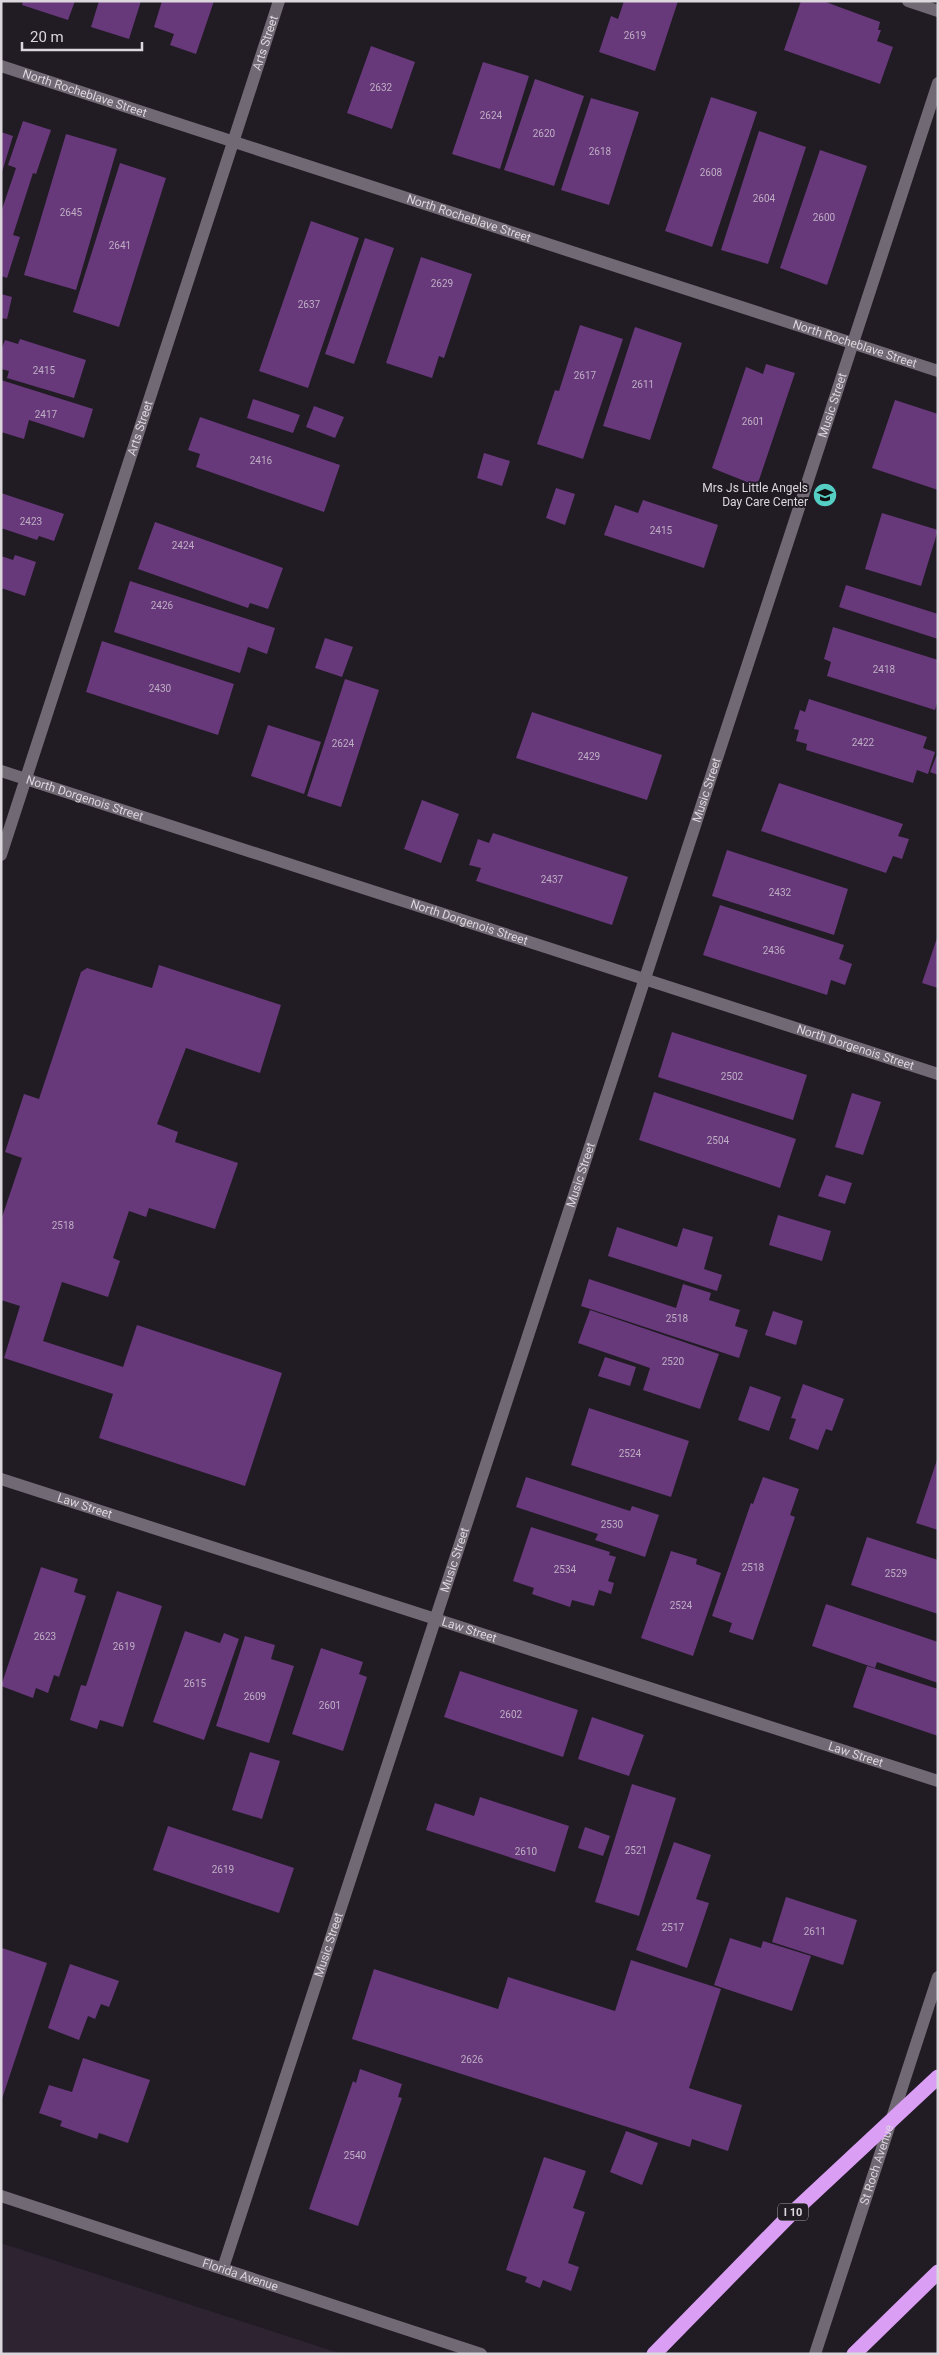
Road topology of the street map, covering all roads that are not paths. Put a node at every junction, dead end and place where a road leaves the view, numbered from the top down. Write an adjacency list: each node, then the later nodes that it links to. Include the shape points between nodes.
1 (279, 1): 6 (street, Arts Street)
2 (908, 1): 3 (street)
3 (938, 11)
4 (1, 66): 6 (street, North Rocheblave Street)
5 (938, 83): 7 (street, Music Street)
6 (233, 141): 7 (street, North Rocheblave Street); 10 (street, Arts Street)
7 (853, 343): 8 (street, North Rocheblave Street); 12 (street, Music Street)
8 (938, 370)
9 (1, 771): 10 (street, North Dorgenois Street)
10 (26, 779): 11 (street, Arts Street); 12 (street, North Dorgenois Street)
11 (1, 856)
12 (645, 979): 13 (street, North Dorgenois Street); 15 (street, Music Street)
13 (938, 1074)
14 (1, 1479): 15 (street, Law Street)
15 (435, 1619): 16 (street, Law Street); 20 (street, Music Street)
16 (938, 1781)
17 (938, 1977): 24 (street, St Roch Avenue)
18 (938, 2077): 23 (highway, I 10, via 790,2215)
19 (1, 2196): 20 (street, Florida Avenue)
20 (223, 2268): 22 (street, Florida Avenue)
21 (938, 2272): 25 (highway)
22 (481, 2354)
23 (654, 2354)
24 (815, 2354)
25 (854, 2354)

